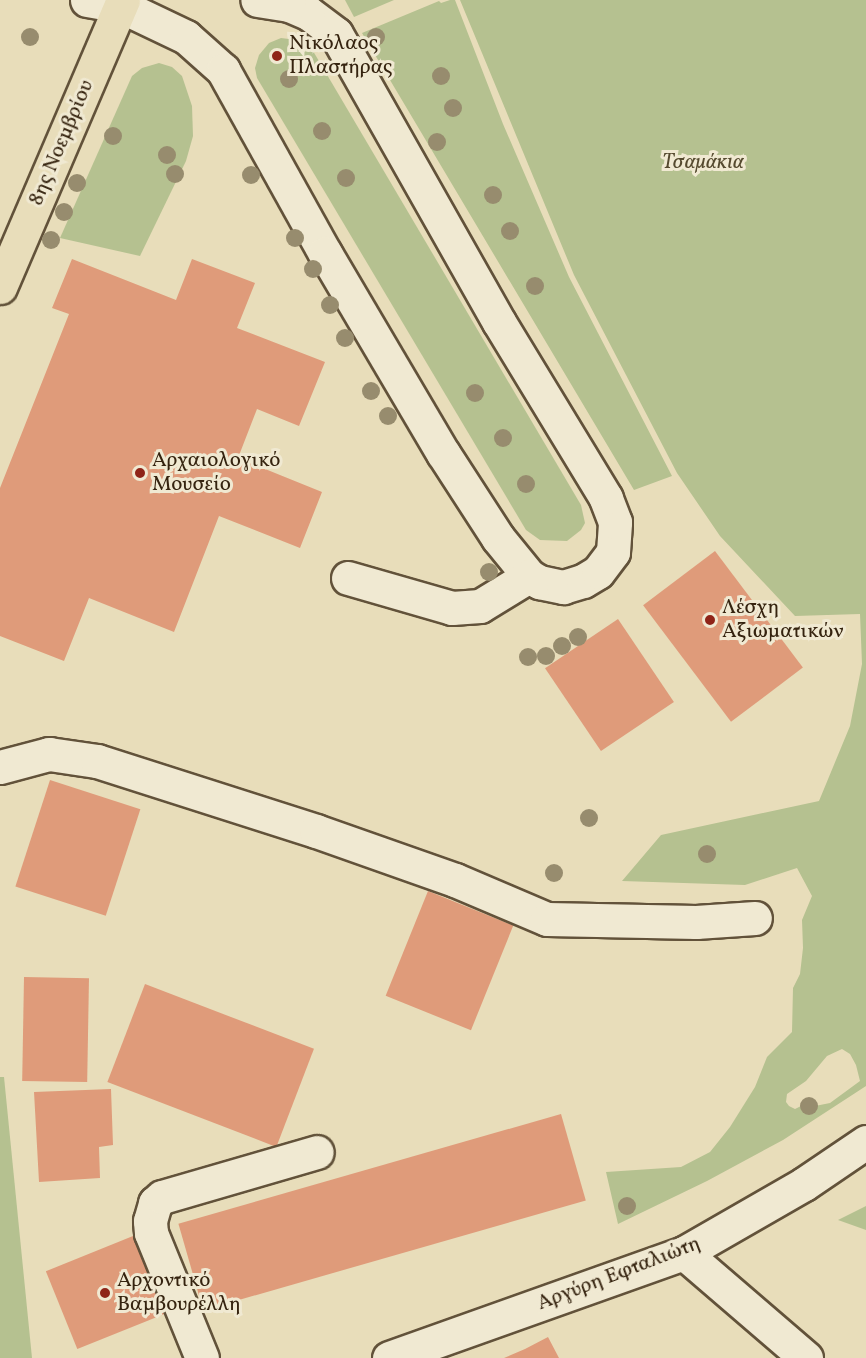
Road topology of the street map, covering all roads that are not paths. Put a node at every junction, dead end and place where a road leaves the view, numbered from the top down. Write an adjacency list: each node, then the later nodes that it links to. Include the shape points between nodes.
1 (87, 0): 3 (street)
2 (256, 0): 5 (street, via 289,5 308,13 336,34 499,322 606,498 615,522 614,544 610,558 598,572 563,587)
3 (131, 2): 4 (main road, 8ης Νοεμβρίου); 5 (street, via 186,37 223,70 443,453 498,538)
4 (0, 287)
5 (529, 576): 6 (street, via 480,606 452,608)
6 (348, 578)
7 (0, 767): 8 (street, via 49,754 79,757 315,831 455,880 547,919 696,922)
8 (755, 918)
9 (866, 1142): 11 (street, Αργύρη Εφταλιώτη, via 804,1184)
10 (317, 1152): 12 (street, via 162,1197 155,1203 151,1233)
11 (684, 1253): 13 (street, Αργύρη Εφταλιώτη); 14 (street)
12 (202, 1358)
13 (389, 1358)
14 (806, 1358)

